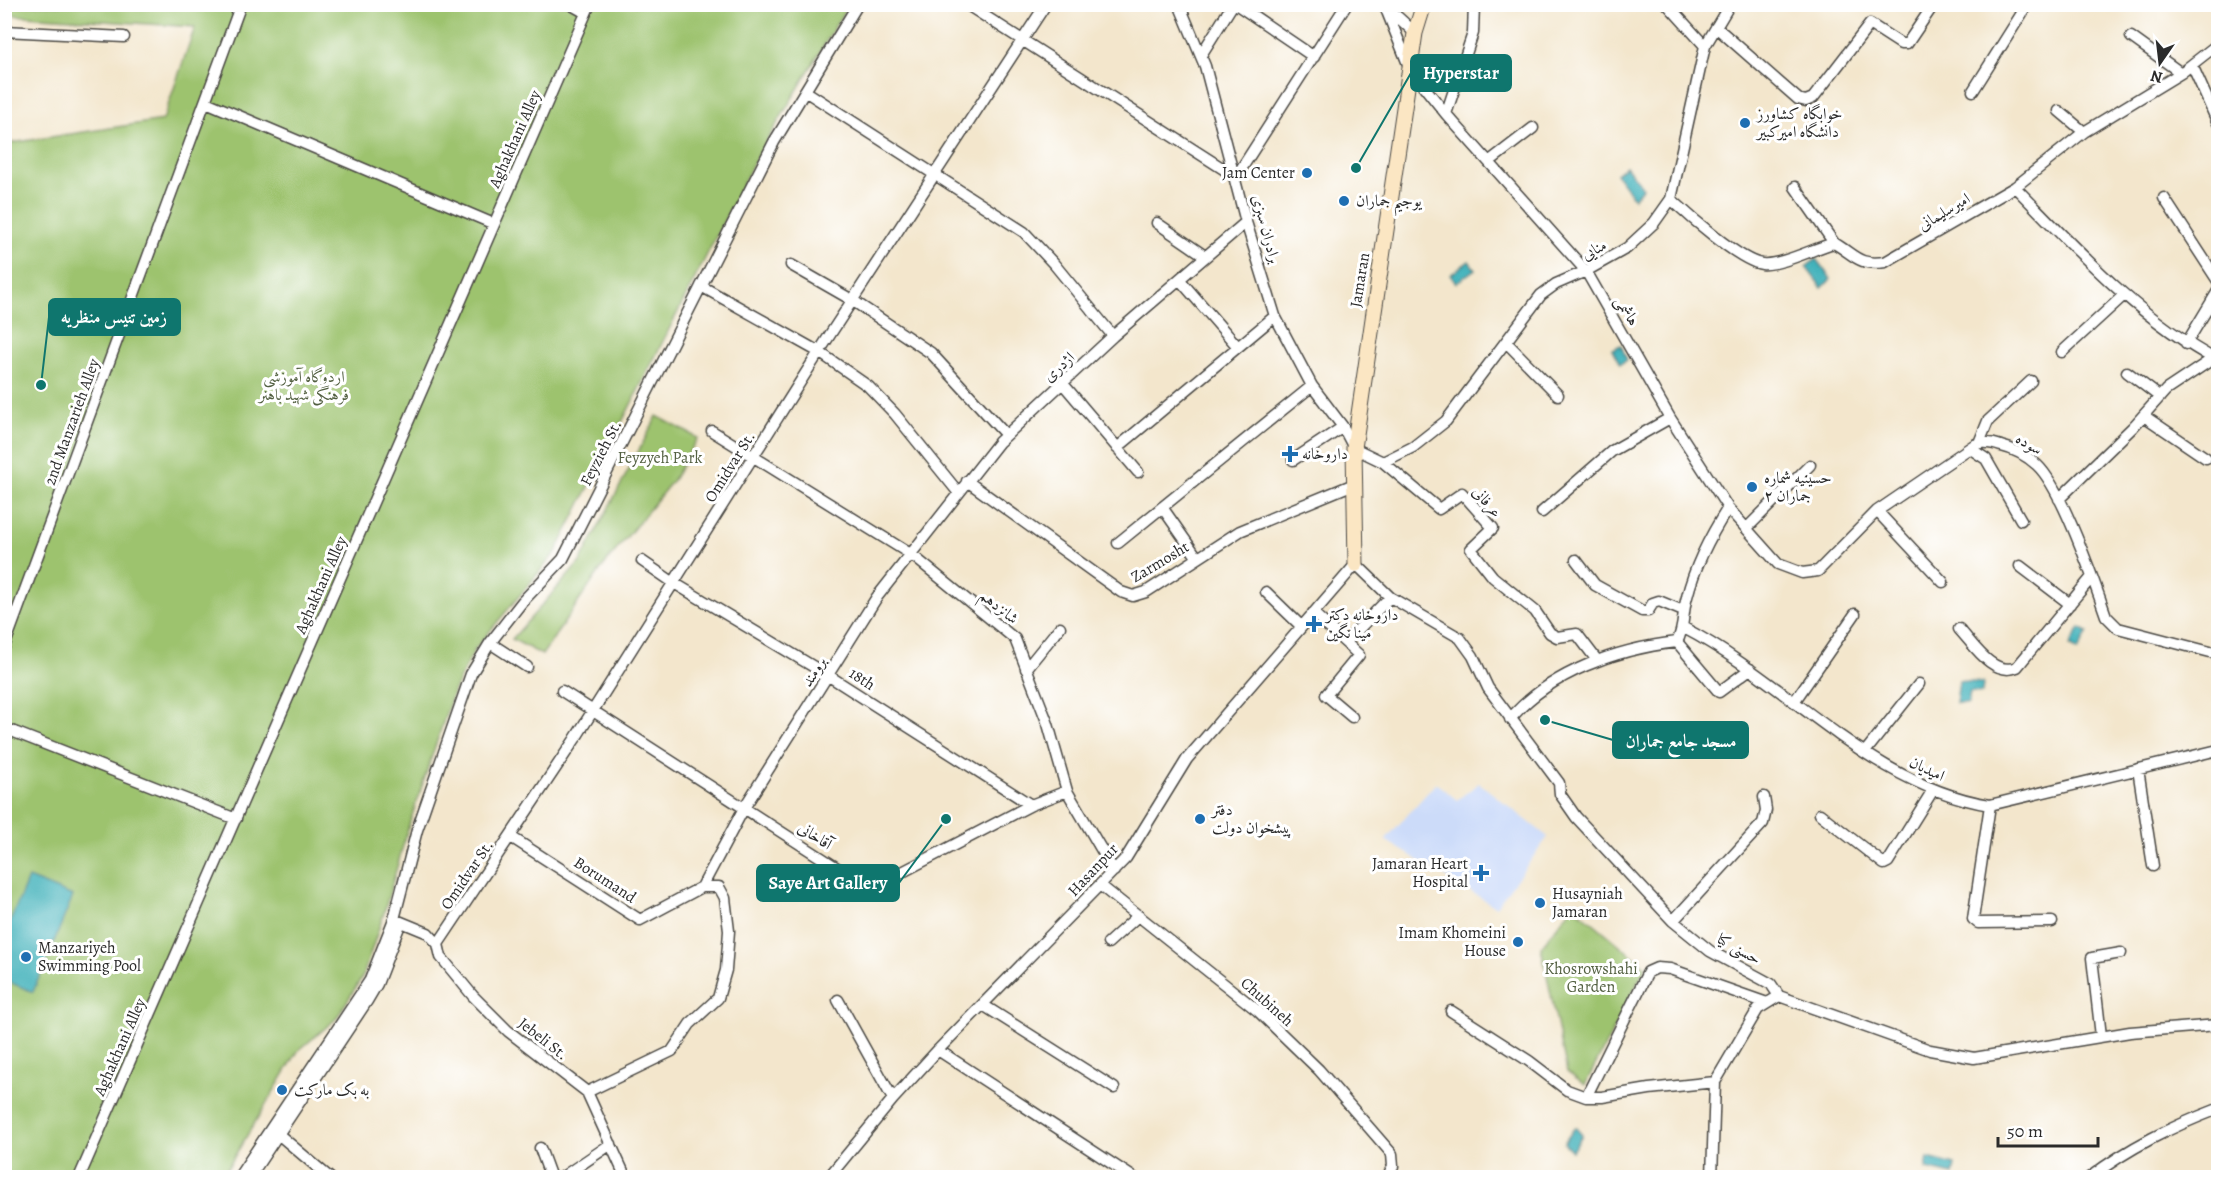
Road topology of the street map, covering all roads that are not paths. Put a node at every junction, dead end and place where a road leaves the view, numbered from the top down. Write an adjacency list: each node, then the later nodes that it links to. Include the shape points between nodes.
1 (241, 4): 32 (street, 2nd Manzarieh Alley)
2 (570, 4): 16 (street)
3 (858, 4): 30 (street, Feyzieh St.)
4 (966, 4): 22 (street)
5 (1046, 4): 22 (street, Omidvar St.)
6 (1179, 4): 25 (street, برادران سبزی)
7 (1234, 4): 25 (street); 26 (street)
8 (1347, 4): 26 (street)
9 (1385, 4): 19 (street); 28 (street, هاشمی)
10 (1424, 4): 19 (main road, Jamaran)
11 (1474, 4): 34 (street, via 1473,33)
12 (1667, 4): 24 (street)
13 (1730, 4): 17 (street, منایی)
14 (1934, 4): 17 (street, via 1907,44 1900,44 1870,24 1813,98 1806,101 1798,99)
15 (2015, 4): 31 (street, via 2024,10)
16 (588, 9): 47 (street, Aghakhani Alley)
17 (1716, 27): 24 (street, منایی)
18 (4, 31): 20 (street)
19 (1415, 33): 28 (main road, Jamaran)
20 (124, 37)
21 (2132, 37): 29 (street)
22 (1022, 42): 39 (street, Omidvar St.); 40 (street)
23 (2218, 44): 27 (street, امیرسلیمانی)
24 (1705, 46): 44 (street, منایی)
25 (1201, 55): 40 (street, برادران سبزی)
26 (1314, 57): 40 (street)
27 (2193, 65): 29 (street, امیرسلیمانی); 35 (street)
28 (1410, 69): 34 (street, هاشمی); 79 (main road, Jamaran)
29 (2181, 73): 37 (street, امیرسلیمانی)
30 (805, 91): 39 (street); 54 (street, Feyzieh St., via 774,142)
31 (1973, 91)
32 (206, 102): 47 (street); 119 (street, 2nd Manzarieh Alley)
33 (2059, 111): 37 (street)
34 (1446, 114): 38 (street, هاشمی)
35 (2218, 123)
36 (1533, 128): 38 (street)
37 (2084, 132): 42 (street, امیرسلیمانی)
38 (1490, 161): 51 (street, هاشمی)
39 (934, 176): 57 (street, Omidvar St.); 59 (street, via 1024,232)
40 (1236, 177): 45 (street, برادران سبزی)
41 (1795, 187): 48 (street, امیرسلیمانی)
42 (2014, 187): 48 (street, امیرسلیمانی, via 1885,262 1869,264 1855,259); 56 (street)
43 (2164, 198): 53 (street)
44 (1671, 199): 48 (street, via 1694,221 1762,264); 51 (street, منایی, via 1654,223 1627,248)
45 (1246, 222): 49 (street, اژدری); 58 (street, برادران سبزی)
46 (1157, 223): 49 (street)
47 (494, 224): 143 (street, Aghakhani Alley)
48 (1834, 243)
49 (1205, 256): 52 (street, اژدری)
50 (791, 265): 57 (street)
51 (1586, 271): 60 (street, منایی, via 1541,295); 73 (street, هاشمی)
52 (1180, 280): 59 (street, اژدری); 62 (street)
53 (2218, 281)
54 (702, 286): 63 (street); 118 (street, Feyzieh St., via 563,559)
55 (2218, 291): 61 (street)
56 (2123, 296): 61 (street); 64 (street)
57 (852, 300): 63 (street, Omidvar St.); 76 (street, via 932,353)
58 (1275, 316): 62 (street); 69 (street, برادران سبزی)
59 (1113, 336): 68 (street, اژدری)
60 (1507, 343): 70 (street); 83 (street, منایی, via 1446,421 1413,447)
61 (2186, 344): 65 (street)
62 (1238, 347): 78 (street)
63 (819, 352): 80 (street, Omidvar St.); 88 (street, via 868,386)
64 (2062, 352)
65 (2216, 359): 71 (street)
66 (2127, 372): 71 (street)
67 (2031, 381): 77 (street, via 1988,421)
68 (1064, 385): 76 (street, اژدری); 78 (street)
69 (1312, 386): 74 (street, برادران سبزی); 90 (street)
70 (1558, 395)
71 (2160, 397): 72 (street)
72 (2144, 416): 81 (street); 89 (street)
73 (1670, 418): 91 (street, هاشمی); 92 (street, via 1612,451)
74 (1343, 427): 79 (street, برادران سبزی); 82 (street)
75 (712, 431): 80 (street, شانزدهم)
76 (1006, 435): 86 (street, اژدری)
77 (1975, 446): 89 (street, سوده, via 2014,449 2038,466); 93 (street); 94 (street)
78 (1117, 448): 85 (street)
79 (1354, 448): 83 (street, عرفانی); 87 (main road, Jamaran)
80 (756, 455): 97 (street, شانزدهم); 105 (street, Omidvar St.)
81 (2206, 458)
82 (1293, 460)
83 (1383, 462): 121 (street, عرفانی, via 1439,509 1462,493 1493,528 1471,549 1485,569 1535,611 1550,633 1557,637 1577,634)
84 (1810, 465): 95 (street)
85 (1138, 472)
86 (967, 481): 88 (street, اژدری); 98 (street, Zarmosht, via 1121,592 1133,596 1146,592)
87 (1354, 484): 98 (street, Zarmosht, via 1240,531); 101 (main road, Jamaran)
88 (958, 492): 97 (street, اژدری)
89 (2059, 499): 103 (street, سوده)
90 (1162, 507): 96 (street); 98 (street)
91 (1728, 508): 95 (street, هاشمی); 109 (street, via 1693,574)
92 (1542, 512)
93 (1877, 512): 95 (street, هاشمی, via 1818,571 1802,573 1778,564); 104 (street)
94 (2021, 520)
95 (1748, 528)
96 (1118, 543)
97 (912, 555): 123 (street, شانزدهم, via 1005,628 1015,639); 125 (street, برومند, via 877,597)
98 (1197, 557)
99 (1576, 560): 109 (street, via 1595,585 1642,611 1648,611 1659,601)
100 (642, 561): 105 (street, 18th)
101 (1356, 564): 107 (street, حسنی کیا); 110 (street, Hasanpur)
102 (2020, 566): 108 (street)
103 (2092, 577): 108 (street); 120 (street, سوده, via 2106,616 2118,628)
104 (1943, 582)
105 (674, 583): 125 (street, 18th); 129 (street, Omidvar St.)
106 (1266, 592): 112 (street)
107 (1390, 597): 116 (street); 131 (street, حسنی کیا, via 1460,638)
108 (2070, 604): 115 (street, via 2017,667 2009,670 1996,668)
109 (1683, 611): 114 (street)
110 (1313, 613): 112 (street, Hasanpur); 116 (street)
111 (1855, 614): 128 (street)
112 (1301, 626): 146 (street, Hasanpur, via 1187,759 1135,846)
113 (1060, 627): 123 (street)
114 (1684, 628): 117 (street); 124 (street, امیدیان)
115 (1959, 628)
116 (1346, 642): 130 (street, via 1359,656 1326,695)
117 (1677, 642): 121 (street); 124 (street, via 1719,692)
118 (490, 643): 122 (street); 150 (street, Feyzieh St., via 471,674 428,796)
119 (4, 647)
120 (2218, 654)
121 (1596, 659): 131 (street, via 1525,702)
122 (527, 667)
123 (1026, 669): 137 (street, شانزدهم, via 1048,724)
124 (1750, 669): 128 (street, امیدیان)
125 (830, 676): 139 (street, 18th); 141 (street, برومند)
126 (1919, 684): 134 (street)
127 (562, 691): 129 (street, آقاخانی)
128 (1794, 702): 134 (street, امیدیان)
129 (594, 709): 141 (street, آقاخانی); 144 (street, Omidvar St.)
130 (1352, 717)
131 (1510, 719): 151 (street, حسنی کیا, via 1559,783 1560,794 1576,818)
132 (4, 728): 143 (street)
133 (2218, 750): 135 (street, امیدیان)
134 (1865, 752): 136 (street, امیدیان)
135 (2138, 770): 140 (street, امیدیان); 145 (street)
136 (1932, 790): 140 (street, امیدیان); 142 (street, via 1884,864)
137 (1067, 791): 139 (street, آقاخانی); 146 (street, شانزدهم)
138 (1764, 797): 151 (street, via 1763,822)
139 (1031, 805): 141 (street, آقاخانی, via 887,880 873,883 859,882)
140 (1990, 805): 152 (street, via 1973,919 1978,923)
141 (744, 808): 148 (street)
142 (1820, 814)
143 (236, 819): 174 (street, Aghakhani Alley)
144 (511, 837): 148 (street, Borumand, via 640,920); 154 (street, Omidvar St.)
145 (2153, 866)
146 (1114, 871): 147 (street, Hasanpur)
147 (1101, 886): 149 (street, Chubineh); 160 (street, Hasanpur)
148 (702, 887): 167 (street, via 719,887 725,898 729,931 726,970 718,998 690,1024 672,1050)
149 (1139, 915): 153 (street); 183 (street, Chubineh, via 1258,1011 1319,1070 1392,1154 1393,1166)
150 (398, 920): 154 (street, Jebeli St., via 428,933); 156 (street)
151 (1673, 921): 157 (street, حسنی کیا, via 1710,951 1771,984)
152 (2052, 922)
153 (1108, 943)
154 (438, 944): 167 (street, Jebeli St., via 441,957 508,1031)
155 (2121, 953): 163 (street, via 2092,958)
156 (373, 982): 171 (street); 175 (street)
157 (1779, 996): 159 (street); 163 (street, حسنی کیا, via 1953,1056 1974,1058)
158 (838, 1000): 169 (street)
159 (1767, 1003): 165 (street, via 1758,1009); 168 (street, via 1670,969 1648,972)
160 (983, 1005): 164 (street, Hasanpur); 166 (street)
161 (1451, 1011): 168 (street, via 1567,1090)
162 (2218, 1025): 163 (street, حسنی کیا)
163 (2101, 1036)
164 (938, 1050): 169 (street, Hasanpur); 182 (street)
165 (1715, 1082): 168 (street); 184 (street)
166 (1114, 1088)
167 (587, 1092): 172 (street, Jebeli St.)
168 (1586, 1097)
169 (893, 1099): 181 (street, Hasanpur)
170 (2218, 1109): 185 (street, via 2124,1152)
171 (278, 1133): 176 (street); 177 (street)
172 (611, 1144): 179 (street); 180 (street, Jebeli St.)
173 (540, 1149): 178 (street)
174 (79, 1178)
175 (238, 1178)
176 (249, 1178)
177 (330, 1178)
178 (551, 1178)
179 (561, 1178)
180 (626, 1178)
181 (828, 1178)
182 (1134, 1178)
183 (1387, 1178)
184 (1712, 1178)
185 (2089, 1178)

